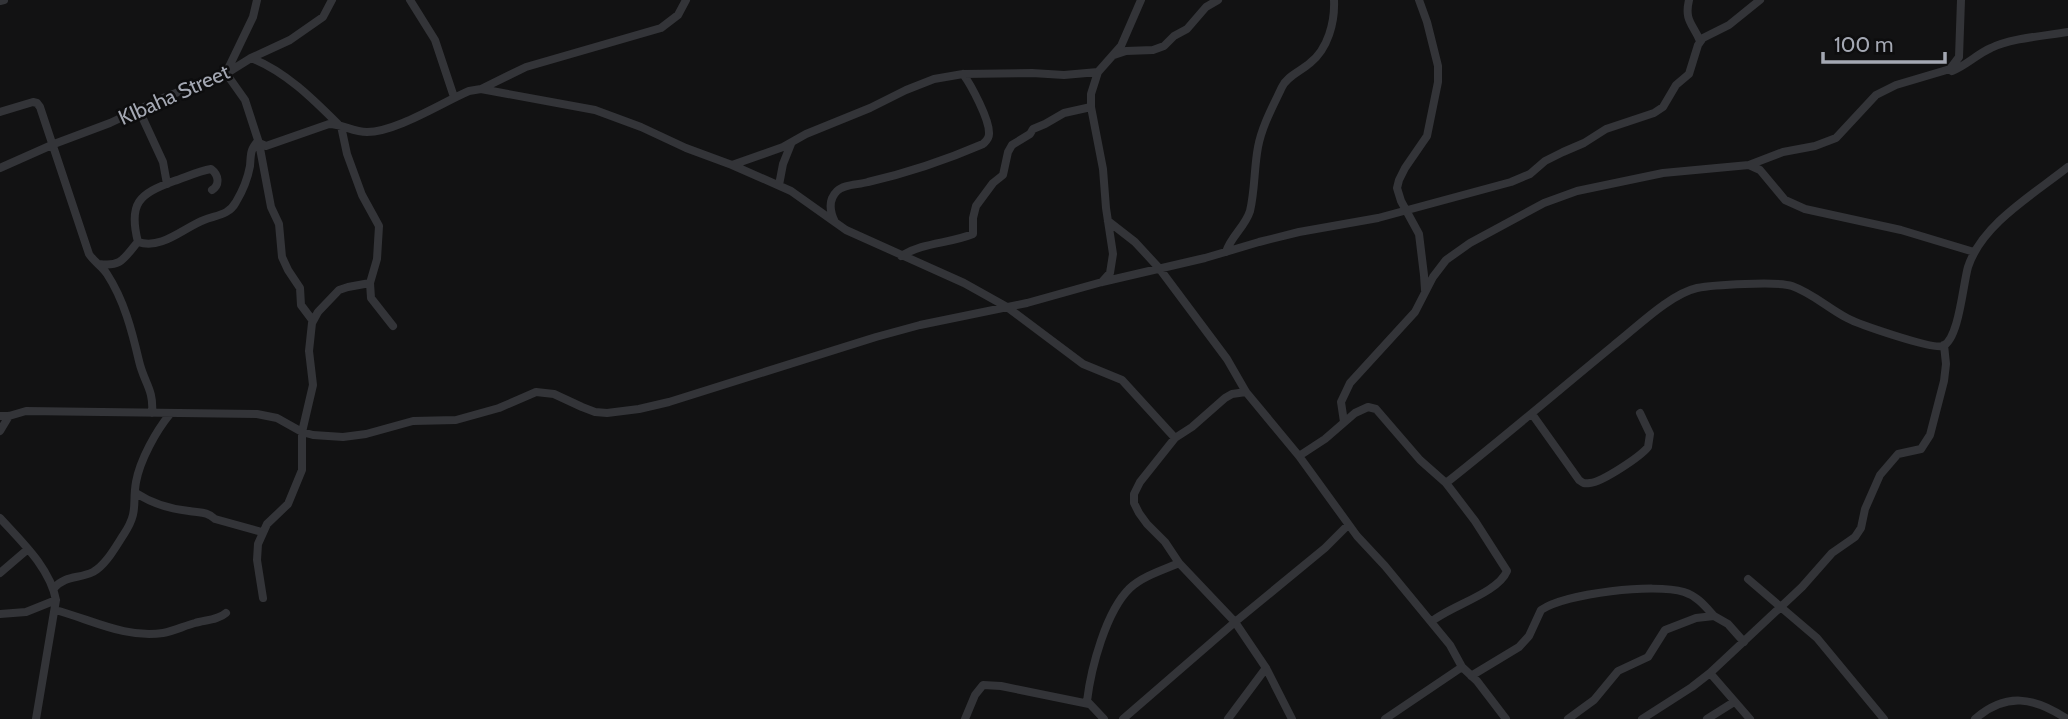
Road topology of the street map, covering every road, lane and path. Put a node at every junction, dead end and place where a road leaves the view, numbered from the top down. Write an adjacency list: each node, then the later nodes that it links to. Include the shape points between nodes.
1 (257, 0): 20 (street)
2 (332, 0): 17 (street, KIbaha Street, via 323,17 290,40)
3 (410, 0): 23 (street, via 435,40)
4 (686, 0): 22 (street, via 678,15 658,29 526,67)
5 (1134, 0): 13 (street)
6 (1141, 0): 13 (street)
7 (1218, 0): 16 (street, via 1164,46)
8 (1334, 0): 42 (street, via 1324,47 1285,83 1265,123 1250,212)
9 (1419, 0): 38 (street, via 1439,74 1427,136 1399,180)
10 (1689, 0): 15 (street, via 1688,20)
11 (1760, 0): 15 (street)
12 (1961, 0): 18 (street, via 1959,57)
13 (1137, 13): 16 (street)
14 (2068, 32): 18 (street, via 2000,44 1966,65)
15 (1700, 41): 38 (street, via 1689,74 1659,110 1605,129 1518,179)
16 (1113, 56): 19 (street)
17 (251, 58): 20 (street, KIbaha Street); 27 (street, via 267,64)
18 (1946, 71): 32 (street, via 1876,95 1836,138)
19 (1098, 72): 21 (street); 24 (street)
20 (227, 74): 25 (street, KIbaha Street); 28 (street, via 245,100)
21 (963, 74): 30 (street, via 905,90); 40 (street, via 983,112 989,134 983,144 839,189 831,207)
22 (481, 89): 23 (street); 31 (street, via 595,110)
23 (454, 97): 27 (street, via 382,131 355,131)
24 (1091, 107): 39 (street); 44 (street, via 1058,115 1012,145 1003,175 974,211 973,234 920,246)
25 (138, 108): 29 (street, KIbaha Street); 35 (street, via 163,162)
26 (0, 112): 29 (street, via 37,103)
27 (339, 125): 28 (street, via 329,124 270,145); 48 (street, via 362,195 379,226)
28 (259, 142): 41 (street, via 250,152 249,170 229,211 161,241); 51 (street, via 271,207 279,224 282,257 300,288 301,305)
29 (54, 144): 34 (street, KIbaha Street); 45 (street, via 89,254)
30 (791, 144): 31 (street); 36 (street)
31 (732, 165): 36 (street)
32 (1749, 165): 43 (street, via 1760,170 1785,200 1805,209); 49 (street, via 1662,173 1558,197 1458,251 1440,268)
33 (2068, 167): 43 (street, via 1987,233)
34 (0, 168)
35 (167, 184): 37 (street, via 211,169 218,180); 41 (street, via 140,200 134,220)
36 (779, 185): 40 (street)
37 (212, 190)
38 (1406, 210): 42 (street); 49 (street, via 1420,240)
39 (1108, 221): 46 (street); 47 (street, via 1113,254 1110,273)
40 (837, 225): 44 (street)
41 (138, 242): 45 (street, via 119,263)
42 (1226, 252): 46 (street)
43 (1974, 252): 53 (street, via 1954,333)
44 (901, 256): 50 (street)
45 (98, 264): 56 (street, via 107,273 133,331 152,397)
46 (1159, 268): 47 (street); 54 (street)
47 (1102, 282): 50 (street)
48 (370, 283): 51 (street, via 340,290); 52 (street, via 373,303)
49 (1425, 294): 60 (street, via 1415,312 1350,383 1341,402)
50 (1007, 307): 62 (street, via 876,337 639,409 595,412 554,394 536,392 456,420 413,421 354,437); 63 (street, via 1083,364 1122,380)
51 (313, 321): 62 (street, via 309,351 313,385)
52 (393, 326)
53 (1944, 345): 58 (street, via 1923,344 1854,322 1787,285 1697,288 1639,324); 79 (street, via 1944,381 1925,445 1892,460 1877,481 1858,534 1832,553)
54 (1246, 392): 63 (street, via 1225,398); 64 (street)
55 (1640, 413): 58 (street, via 1650,434 1648,447 1624,467 1588,484 1573,472)
56 (152, 414): 57 (street); 59 (street, via 97,410 26,411)
57 (170, 414): 62 (street, via 268,415); 66 (street, via 148,448)
58 (1532, 414): 65 (street)
59 (5, 416): 61 (street)
60 (1344, 422): 64 (street); 65 (street, via 1365,408 1376,409)
61 (0, 431)
62 (302, 432): 71 (street, via 302,470 290,501)
63 (1175, 438): 73 (street, via 1140,482 1134,498 1147,524)
64 (1299, 456): 70 (street)
65 (1446, 483): 85 (street, via 1507,571 1501,581)
66 (136, 493): 67 (street); 68 (street)
67 (156, 503): 68 (street); 71 (street)
68 (134, 512): 76 (street, via 125,533 98,568 68,577)
69 (0, 518): 72 (street)
70 (1348, 524): 84 (street); 85 (street)
71 (262, 532): 77 (street, via 257,560)
72 (28, 550): 74 (street); 76 (street)
73 (1179, 562): 84 (street); 92 (street, via 1131,587 1115,607 1093,670)
74 (0, 573)
75 (1748, 579): 79 (street)
76 (54, 589): 78 (street)
77 (263, 598)
78 (56, 600): 80 (street); 82 (street, via 26,612)
79 (1782, 606): 86 (street); 105 (street, via 1817,638)
80 (55, 610): 81 (street, via 100,625 154,634); 93 (street)
81 (226, 613)
82 (0, 614)
83 (1714, 615): 86 (street); 90 (street, via 1694,596 1658,588 1566,600 1543,608 1519,647); 101 (street, via 1665,630 1648,657 1618,671 1594,700)
84 (1235, 622): 88 (street); 96 (street)
85 (1431, 622): 87 (street)
86 (1744, 642): 89 (street)
87 (1462, 667): 90 (street); 99 (street)
88 (1266, 668): 97 (street); 98 (street)
89 (1710, 673): 91 (street); 102 (street)
90 (1471, 676): 100 (street)
91 (1734, 702): 103 (street); 104 (street)
92 (1089, 704): 94 (street, via 983,685); 95 (street)
93 (36, 719)
94 (965, 719)
95 (1104, 719)
96 (1124, 719)
97 (1228, 719)
98 (1292, 719)
99 (1385, 719)
100 (1506, 719)
101 (1568, 719)
102 (1642, 719)
103 (1707, 719)
104 (1750, 719)
105 (1884, 719)
106 (1975, 719): 107 (street, via 1999,703 2020,700 2052,709)
107 (2067, 719)

